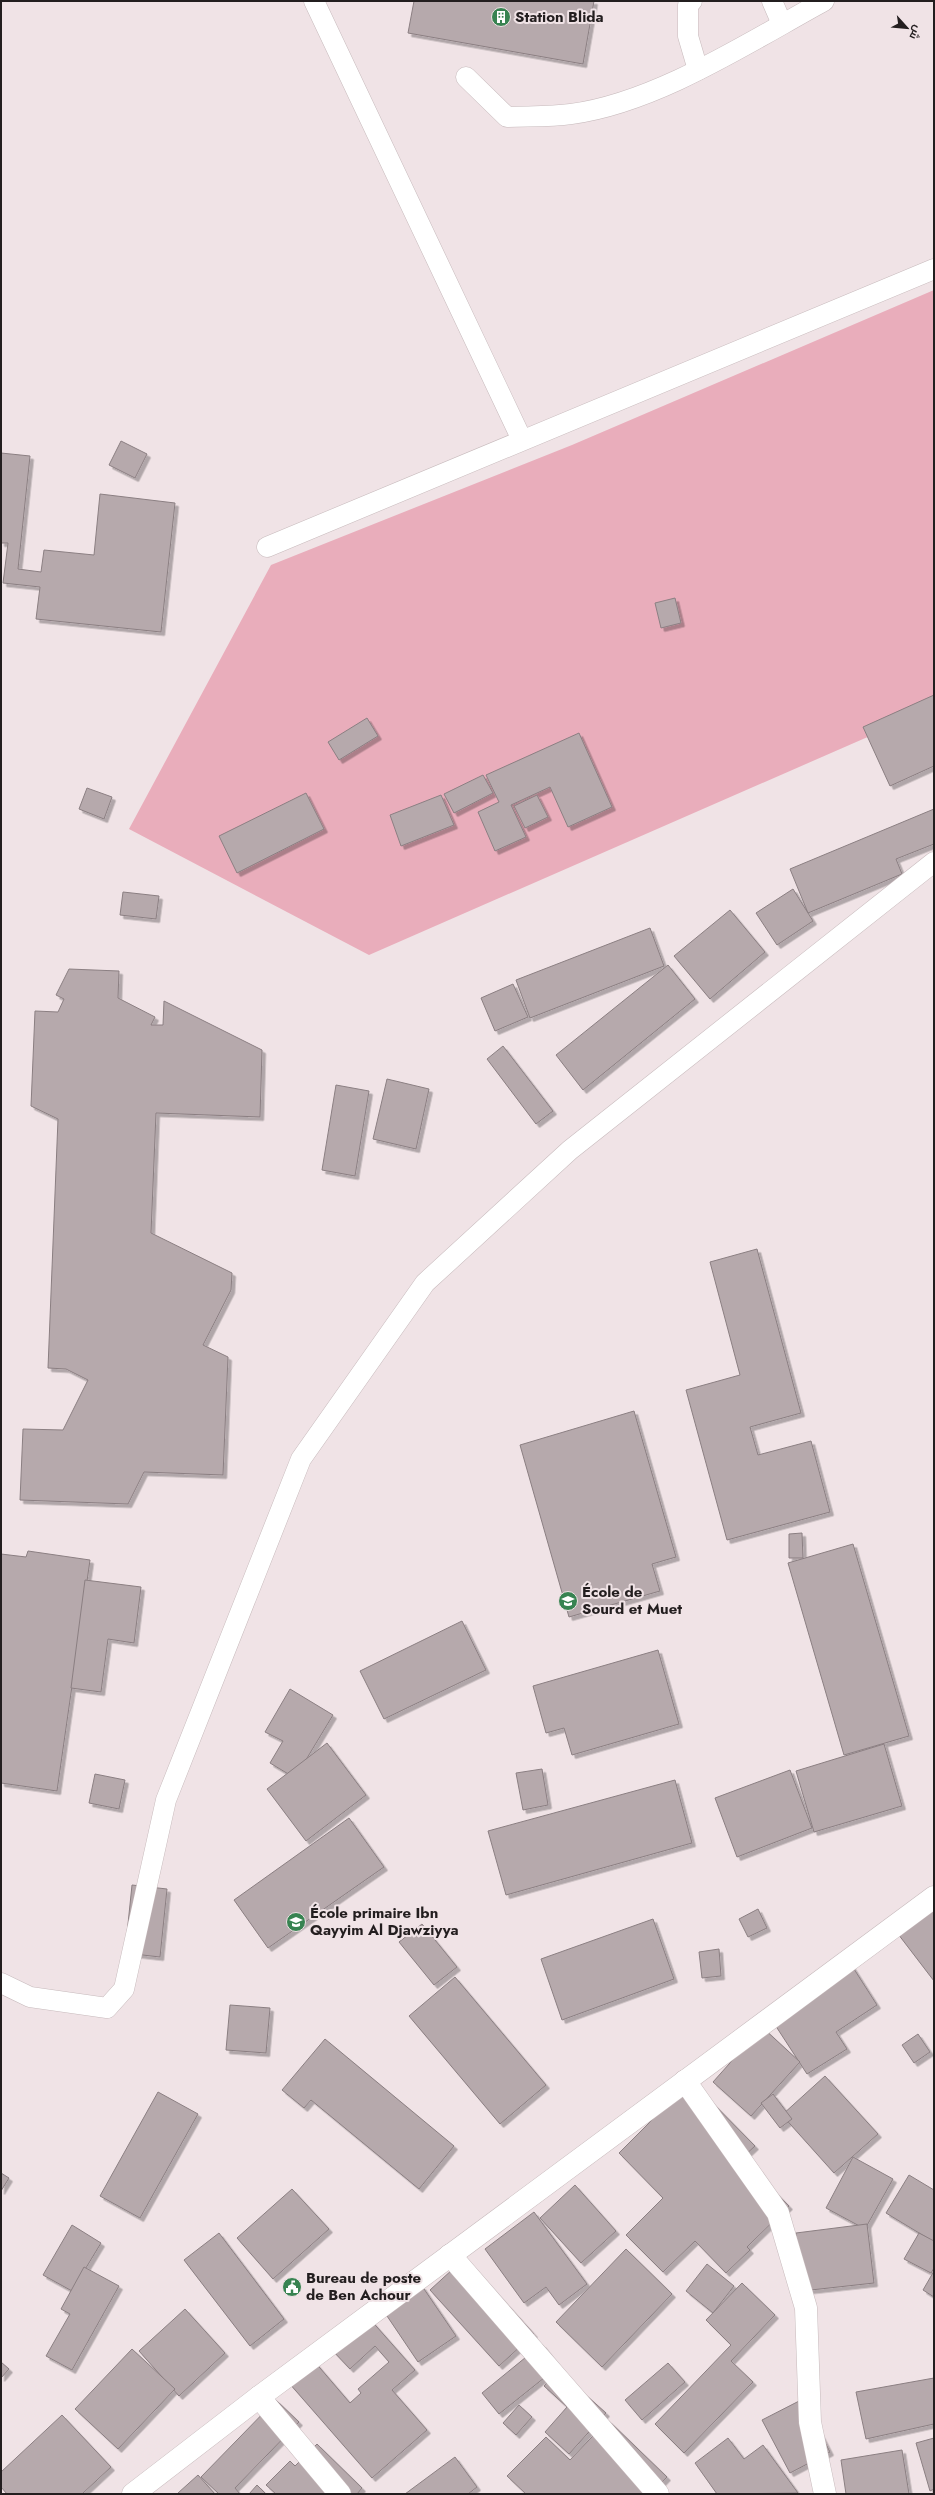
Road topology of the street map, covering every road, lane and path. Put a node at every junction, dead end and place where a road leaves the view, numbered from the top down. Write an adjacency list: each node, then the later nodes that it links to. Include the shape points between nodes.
1 (314, 1): 9 (lane)
2 (692, 1): 6 (lane, via 688,5 688,36)
3 (772, 1): 5 (lane)
4 (824, 1): 5 (lane)
5 (782, 24): 6 (lane)
6 (698, 70): 7 (lane, via 630,100 571,114 507,117)
7 (466, 77)
8 (934, 269): 9 (lane)
9 (522, 440): 10 (lane)
10 (267, 546)
11 (934, 862): 13 (lane, via 570,1150 424,1283 301,1459 166,1800 124,1989 107,2008 30,1997)
12 (934, 1897): 14 (street)
13 (1, 1983)
14 (685, 2081): 15 (street); 20 (street, via 778,2213 806,2308 810,2422)
15 (450, 2256): 16 (street); 19 (street)
16 (260, 2397): 17 (street); 18 (street)
17 (133, 2494)
18 (340, 2494)
19 (658, 2494)
20 (825, 2494)

